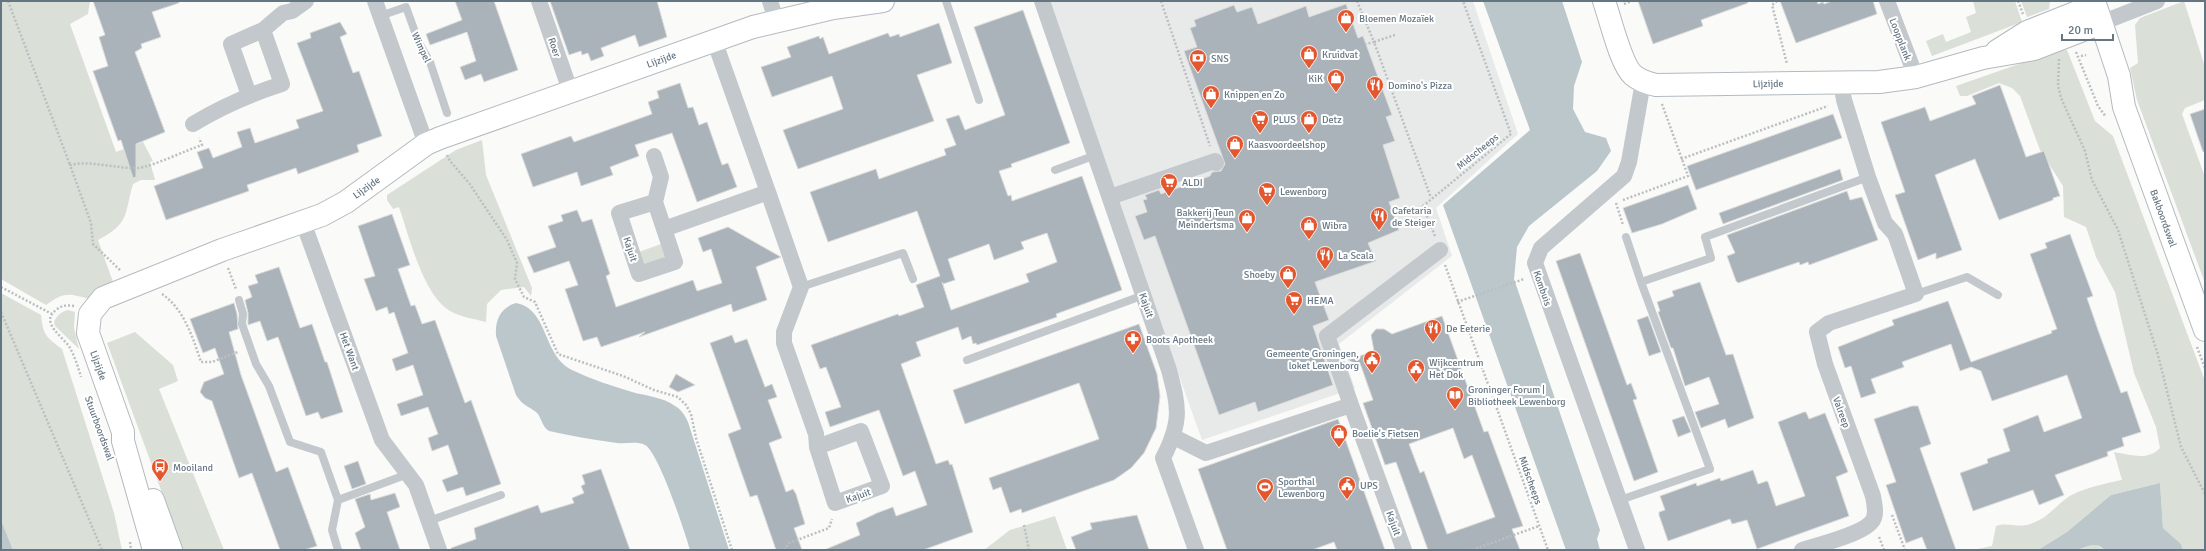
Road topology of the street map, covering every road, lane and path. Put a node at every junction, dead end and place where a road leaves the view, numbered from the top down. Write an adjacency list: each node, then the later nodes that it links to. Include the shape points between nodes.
1 (8, 1): 40 (path)
2 (306, 1): 17 (street, via 283,13)
3 (539, 1): 30 (street, Roer)
4 (883, 1): 15 (street, Lijzijde, via 834,8)
5 (946, 1): 32 (lane)
6 (1042, 1): 37 (street, Kajuit)
7 (1161, 1): 39 (path)
8 (1357, 1): 21 (path)
9 (1464, 1): 46 (path, Midscheeps, via 1511,134)
10 (1604, 1): 28 (street, via 1624,60 1632,74)
11 (1777, 1): 27 (path, via 1772,5)
12 (1887, 1): 26 (street, Loopplank)
13 (2157, 1): 16 (street)
14 (378, 8): 33 (lane, Wimpel, via 406,7 419,43 430,62); 35 (street, Wimpel)
15 (773, 10): 20 (street, Lijzijde)
16 (2092, 10): 19 (street, Lijzijde); 25 (street, Lijzijde, via 2027,32); 66 (street, Bakboordswal, via 2119,76 2124,107)
17 (263, 30): 31 (street, via 231,44); 31 (street, via 282,84)
18 (1395, 35): 21 (path)
19 (2059, 39): 25 (street, Lijzijde, via 2034,48); 75 (path, via 2058,85 2061,98 2086,150 2092,180 2118,230 2158,355 2181,446)
20 (714, 40): 30 (street, Lijzijde); 43 (street)
21 (1374, 42): 22 (path); 46 (path)
22 (1366, 44)
23 (2086, 55): 24 (path)
24 (2081, 56)
25 (1984, 58): 26 (street, Lijzijde)
26 (1916, 77): 29 (street, Lijzijde, via 1879,82)
27 (1791, 82): 28 (street, Lijzijde); 29 (street, Lijzijde)
28 (1649, 83): 38 (path); 45 (street, Kombuis, via 1629,162)
29 (1843, 91): 38 (path); 42 (street)
30 (570, 93): 35 (street, Lijzijde)
31 (249, 95): 34 (street, via 240,102 216,110)
32 (979, 100)
33 (448, 113)
34 (193, 124): 40 (path, via 202,145 138,168 78,163)
35 (433, 141): 48 (street, Lijzijde, via 346,202); 91 (path, via 469,183 507,240 517,262 516,279 524,296 535,302 558,354 623,376 654,390 678,396 686,405 691,414 696,438)
36 (654, 156): 47 (street, via 661,177)
37 (1096, 156): 41 (lane); 44 (street, Kajuit)
38 (1681, 159): 45 (path, via 1688,176)
39 (1216, 162): 44 (street)
40 (70, 165): 56 (path, via 91,223 93,244 121,271)
41 (1055, 170)
42 (1868, 177): 55 (lane, via 1704,237 1711,258); 61 (street, via 1885,223 1895,234)
43 (768, 192): 49 (street); 58 (street)
44 (1110, 197): 60 (street, Kajuit)
45 (1612, 197): 50 (path); 78 (street, Kombuis, via 1541,248 1535,263)
46 (1431, 198): 52 (path, Midscheeps, via 1423,206)
47 (655, 202): 49 (street, Kajuit); 49 (street, Kajuit, via 619,213 639,274 675,262)
48 (303, 222): 51 (street, Lijzijde); 74 (street, Het Want, via 382,440)
49 (664, 229)
50 (1626, 237): 55 (lane)
51 (222, 250): 56 (street, Lijzijde); 63 (path)
52 (1440, 250): 64 (path, Midscheeps); 70 (street, Kajuit, via 1324,330)
53 (913, 279): 58 (lane, via 904,252)
54 (1519, 281): 64 (path)
55 (1641, 282): 78 (lane, via 1710,469)
56 (131, 285): 71 (street, Lijzijde, via 99,301 90,314 88,324 93,350)
57 (1, 287): 69 (path, Stuurboordswal, via 52,314 52,327 70,349)
58 (801, 287): 73 (street, Kajuit, via 784,332 784,343 816,434)
59 (160, 291): 67 (path, via 180,314 201,362 212,362)
60 (1144, 294): 68 (lane); 72 (street, Kajuit, via 1178,405)
61 (1916, 294): 62 (lane, Valreep, via 1967,277); 99 (street, Valreep, via 1829,323 1816,332 1825,364 1873,496 1875,512 1872,521 1859,530)
62 (1998, 295)
63 (239, 300): 67 (lane, via 243,314 242,324)
64 (1457, 302): 83 (path, Midscheeps)
65 (1, 312): 85 (path)
66 (2205, 330)
67 (250, 348): 77 (lane, via 269,386 290,442 321,452)
68 (967, 360)
69 (84, 384)
70 (1351, 405): 72 (street, via 1206,453); 95 (street, Kajuit)
71 (124, 432): 87 (street, Lijzijde, via 123,441); 88 (street, Stuurboordswal, via 132,441)
72 (1174, 437): 94 (street, Kajuit, via 1163,458)
73 (817, 447): 79 (street, Kajuit); 79 (street, Kajuit, via 861,431 882,486)
74 (408, 474): 77 (lane); 81 (street, Het Want, via 416,485)
75 (2205, 494)
76 (501, 495): 81 (lane)
77 (338, 500): 89 (lane, via 332,530)
78 (1620, 500): 98 (street)
79 (835, 503): 92 (path, via 830,528 789,543)
80 (1892, 514): 100 (path)
81 (429, 521): 90 (street, Het Want)
82 (1024, 525): 93 (path)
83 (1539, 526): 96 (path); 97 (path, Midscheeps)
84 (130, 536): 86 (path)
85 (102, 550)
86 (131, 550)
87 (154, 550)
88 (171, 550)
89 (338, 550)
90 (440, 550)
91 (732, 550)
92 (784, 550)
93 (1028, 550)
94 (1196, 550)
95 (1404, 550)
96 (1472, 550)
97 (1548, 550)
98 (1637, 550)
99 (1802, 550)
100 (1905, 550)

